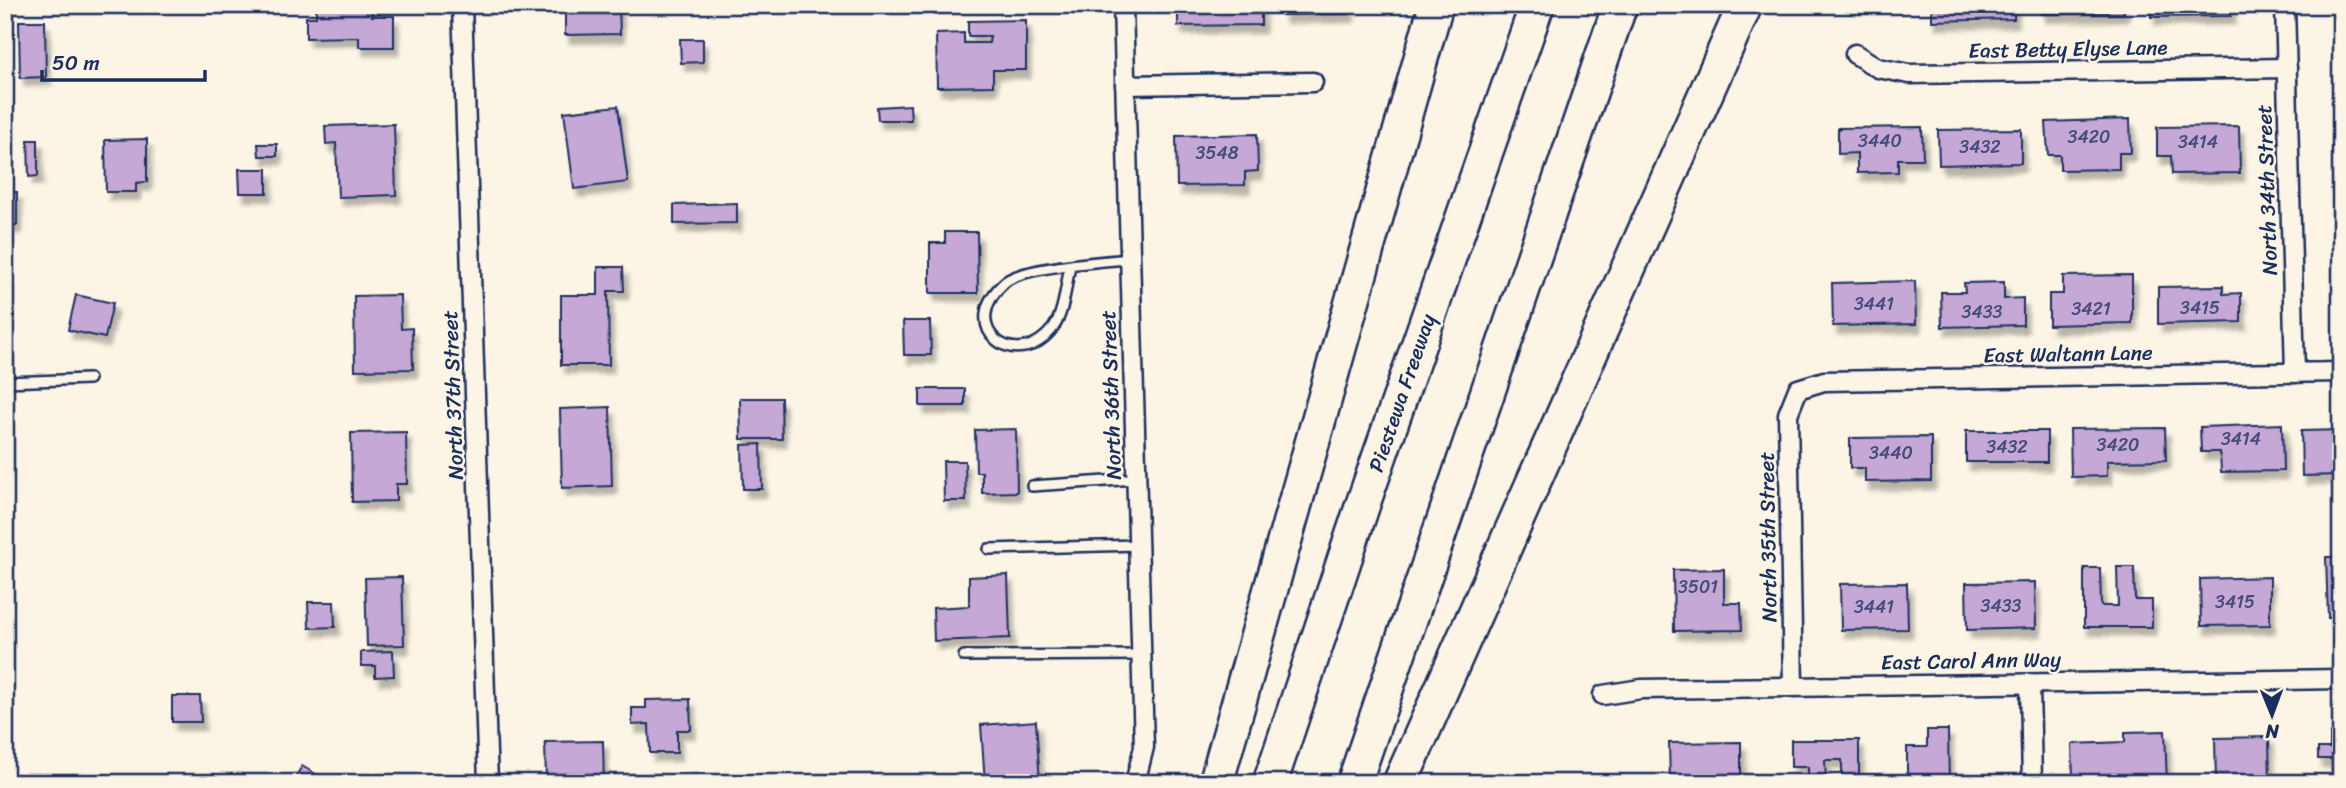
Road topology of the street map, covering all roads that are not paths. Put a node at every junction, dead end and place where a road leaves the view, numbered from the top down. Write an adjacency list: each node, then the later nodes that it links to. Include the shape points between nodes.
1 (462, 5): 29 (street, North 37th Street)
2 (1123, 5): 11 (street, North 36th Street)
3 (1436, 5): 31 (highway)
4 (1537, 5): 32 (highway, Piestewa Freeway)
5 (1620, 5): 33 (highway)
6 (1745, 5): 34 (highway)
7 (2286, 5): 9 (street, North 34th Street)
8 (1855, 54): 9 (street, East Betty Elyse Lane, via 1878,68 1909,74)
9 (2287, 68): 15 (street, North 34th Street)
10 (1313, 82): 11 (street)
11 (1125, 85): 12 (street, North 36th Street)
12 (1130, 259): 13 (lane); 19 (street, North 36th Street)
13 (1069, 266): 13 (lane, via 1028,272 1006,281 990,301 985,320 998,345 1016,348 1036,342 1054,328)
14 (2341, 372): 15 (street, East Waltann Lane)
15 (2295, 373): 18 (street, East Waltann Lane, via 1824,381)
16 (89, 379): 17 (lane)
17 (5, 382)
18 (1798, 388): 27 (street, North 35th Street, via 1788,414)
19 (1136, 479): 20 (lane); 21 (street, North 36th Street)
20 (1032, 486)
21 (1138, 545): 22 (lane); 23 (street, North 36th Street)
22 (989, 549)
23 (1141, 655): 24 (lane); 30 (street, North 36th Street, via 1144,747)
24 (964, 656)
25 (2341, 679): 26 (street, East Carol Ann Way)
26 (2030, 684): 27 (street, East Carol Ann Way); 35 (street)
27 (1793, 686): 28 (street, East Carol Ann Way, via 1641,689)
28 (1603, 695)
29 (488, 783)
30 (1135, 783)
31 (1216, 783)
32 (1270, 783)
33 (1354, 783)
34 (1400, 783)
35 (2032, 783)

